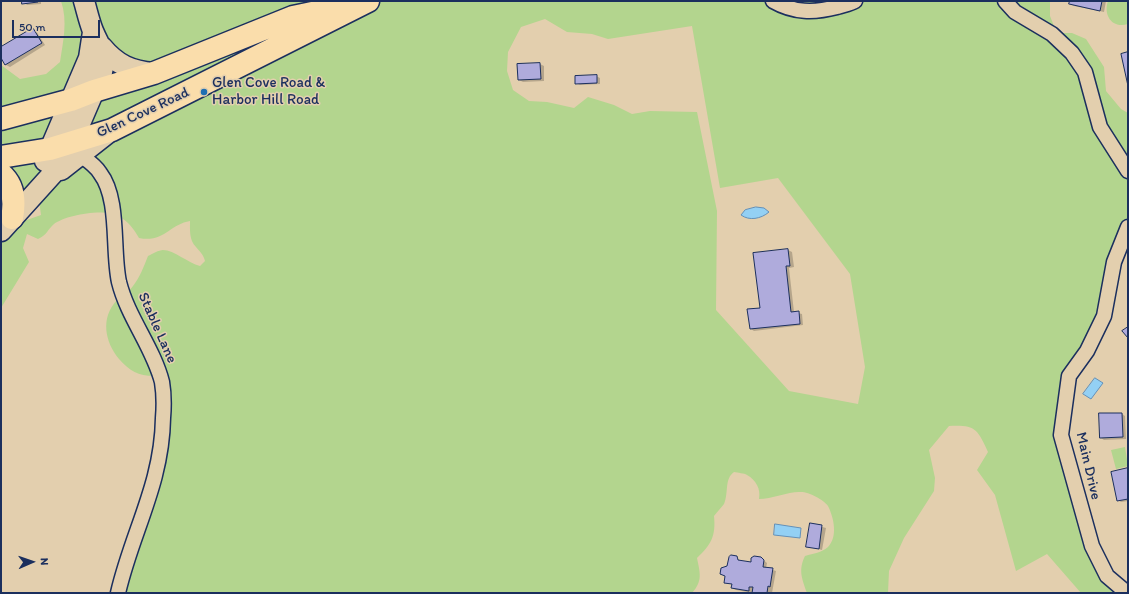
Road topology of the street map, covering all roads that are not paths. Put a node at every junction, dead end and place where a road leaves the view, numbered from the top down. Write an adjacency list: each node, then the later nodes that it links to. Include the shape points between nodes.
1 (84, 1): 6 (street)
2 (772, 1): 3 (street, via 800,11 820,12)
3 (855, 1)
4 (1005, 1): 14 (street, via 1015,12 1052,34 1072,53 1085,72 1100,127)
5 (365, 2): 7 (main road, Glen Cove Road, via 293,17); 12 (main road, Glen Cove Road)
6 (98, 40): 7 (street, via 118,63 127,68); 8 (street, via 104,62); 9 (street)
7 (154, 73): 8 (main road, Glen Cove Road)
8 (94, 91): 9 (main road, Glen Cove Road); 12 (street)
9 (71, 100): 10 (main road, Glen Cove Road); 11 (street)
10 (1, 119)
11 (50, 149): 12 (main road, Glen Cove Road); 13 (main road, Glen Cove Road); 16 (street)
12 (76, 149): 16 (street); 19 (street, Stable Lane, via 105,180 115,227 120,283 131,313 155,361 164,396 163,430 156,477 142,523 123,571)
13 (1, 157)
14 (1128, 172)
15 (1, 174): 17 (main road, via 12,191 14,206)
16 (28, 201): 17 (street)
17 (7, 224)
18 (1128, 227): 20 (street, Main Drive, via 1114,262 1104,316 1087,351 1069,376 1061,434 1092,546 1107,576)
19 (118, 593)
20 (1127, 593)

